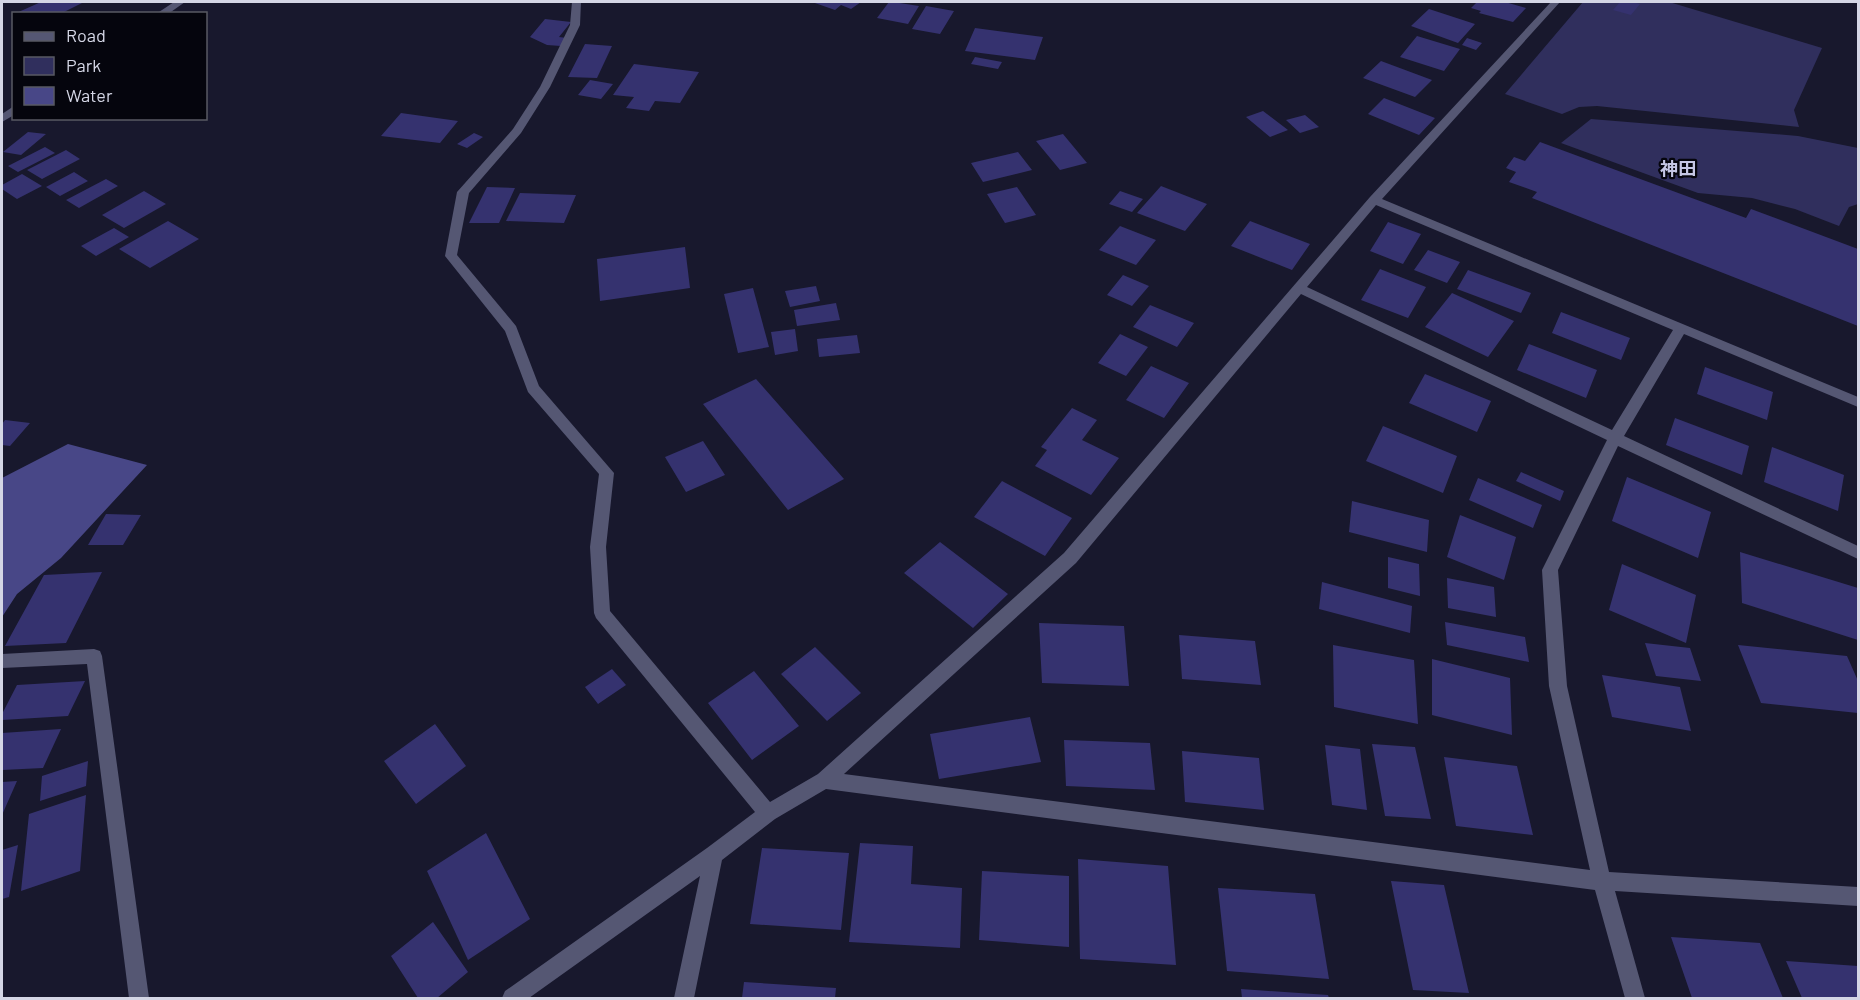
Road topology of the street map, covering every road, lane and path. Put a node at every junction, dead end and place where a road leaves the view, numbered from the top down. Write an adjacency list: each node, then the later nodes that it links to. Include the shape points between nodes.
1 (180, 2): 4 (street)
2 (576, 2): 13 (street, via 575,25 545,87 517,131 463,192 451,256 511,329 533,388 607,473 598,547 602,612)
3 (1556, 2): 5 (street)
4 (163, 12)
5 (1374, 200): 6 (street); 7 (street)
6 (1301, 289): 9 (street); 12 (street, via 1070,558)
7 (1681, 328): 8 (street); 9 (street)
8 (1858, 402)
9 (1615, 438): 10 (street); 15 (street, via 1550,570 1558,686)
10 (1858, 553)
11 (2, 661): 17 (street, via 94,656)
12 (824, 780): 13 (street); 15 (street)
13 (768, 813): 14 (street)
14 (714, 855): 18 (street); 19 (street)
15 (1602, 881): 16 (street); 20 (street)
16 (1858, 897)
17 (139, 999)
18 (512, 999)
19 (684, 999)
20 (1635, 999)

